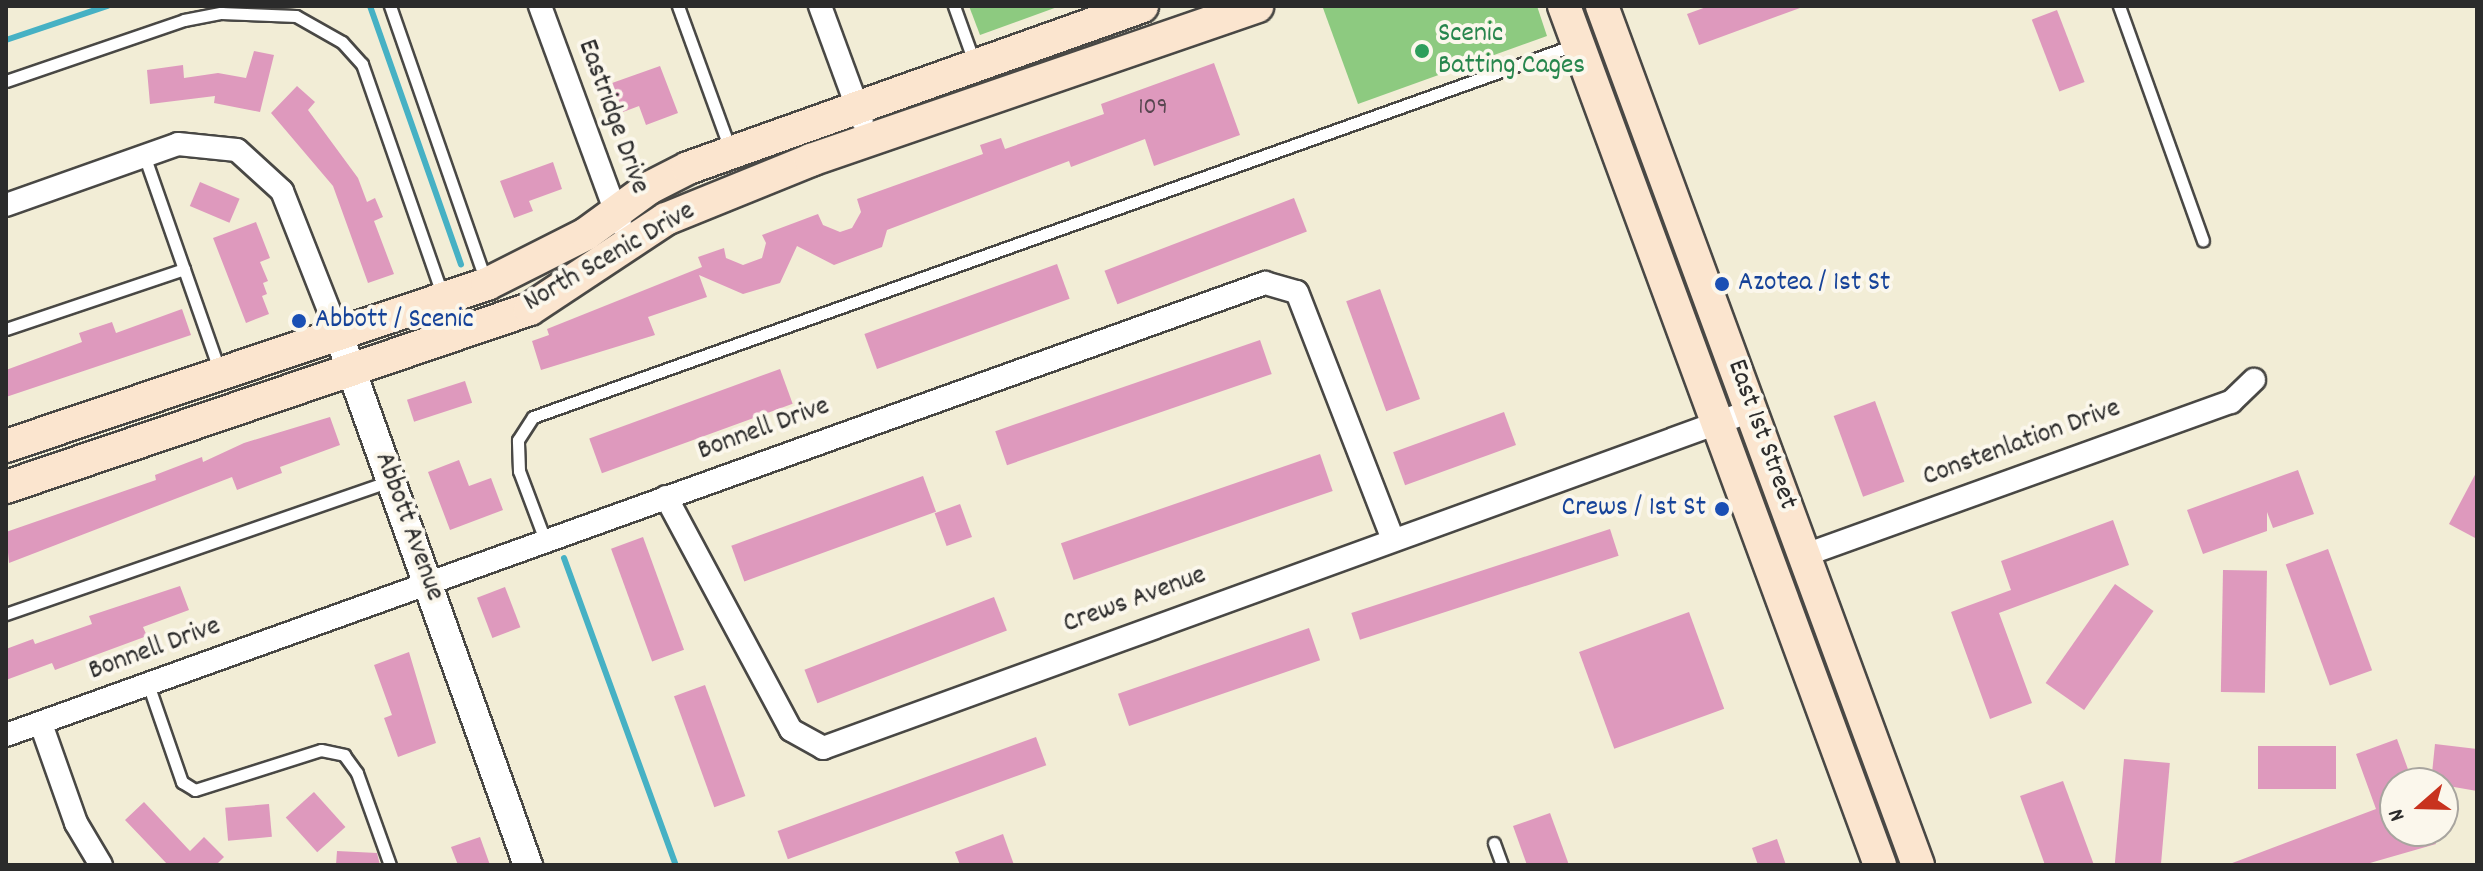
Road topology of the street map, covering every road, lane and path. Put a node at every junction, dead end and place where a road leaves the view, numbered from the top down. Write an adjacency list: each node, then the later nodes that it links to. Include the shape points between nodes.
1 (390, 6): 25 (lane)
2 (540, 6): 21 (street, Eastridge Drive)
3 (678, 6): 18 (lane)
4 (820, 6): 16 (street)
5 (954, 6): 14 (lane)
6 (1142, 6): 11 (main road, North Scenic Drive)
7 (1257, 6): 13 (main road, North Scenic Drive)
8 (1564, 6): 12 (main road, East 1st Street)
9 (1602, 6): 32 (main road, East 1st Street)
10 (2119, 6): 22 (lane)
11 (1100, 13): 13 (street); 14 (main road, North Scenic Drive)
12 (1578, 43): 33 (main road, East 1st Street); 39 (lane, via 533,417 518,440 519,471)
13 (1115, 55): 17 (main road, North Scenic Drive)
14 (975, 64): 16 (main road, North Scenic Drive)
15 (6, 81): 26 (lane, via 184,20 221,13 296,16 342,42 362,64)
16 (856, 104): 17 (street); 18 (main road, North Scenic Drive)
17 (868, 140): 23 (main road, North Scenic Drive, via 666,219)
18 (731, 152): 21 (main road, North Scenic Drive, via 649,188)
19 (144, 155): 20 (street); 24 (lane); 28 (street, Abbott Avenue, via 178,144 237,150 282,191)
20 (6, 205)
21 (613, 214): 23 (street, Eastridge Drive); 25 (main road, North Scenic Drive, via 533,264)
22 (2203, 240)
23 (633, 246): 29 (main road, North Scenic Drive, via 530,309)
24 (184, 269): 27 (lane); 30 (lane)
25 (487, 284): 26 (main road, North Scenic Drive)
26 (443, 298): 28 (main road, North Scenic Drive)
27 (6, 329)
28 (338, 333): 29 (street, Abbott Avenue); 30 (main road, North Scenic Drive)
29 (351, 368): 35 (street, Abbott Avenue); 36 (main road, North Scenic Drive)
30 (221, 373): 34 (main road, North Scenic Drive)
31 (2254, 380): 40 (street, Constenlation Drive, via 2231,402)
32 (1753, 410): 33 (street, Crews Avenue); 40 (main road, East 1st Street)
33 (1718, 424): 38 (street, Crews Avenue); 51 (main road, East 1st Street)
34 (6, 446)
35 (392, 481): 41 (street, Abbott Avenue); 42 (lane)
36 (6, 487)
37 (666, 497): 38 (street, Crews Avenue, via 791,730 823,748); 38 (street, Bonnell Drive, via 1265,283 1297,292); 39 (street, Bonnell Drive)
38 (1392, 537)
39 (545, 540): 41 (street, Bonnell Drive)
40 (1805, 555): 52 (main road, East 1st Street)
41 (428, 582): 43 (street, Bonnell Drive); 49 (street, Abbott Avenue)
42 (6, 614)
43 (148, 684): 44 (street, Bonnell Drive); 48 (lane, via 182,782 195,790 321,750 344,755 357,773)
44 (41, 724): 45 (street, Bonnell Drive); 47 (street, via 76,823)
45 (6, 735)
46 (1494, 843): 50 (lane)
47 (101, 865)
48 (390, 865)
49 (528, 865)
50 (1502, 865)
51 (1880, 865)
52 (1918, 865)

